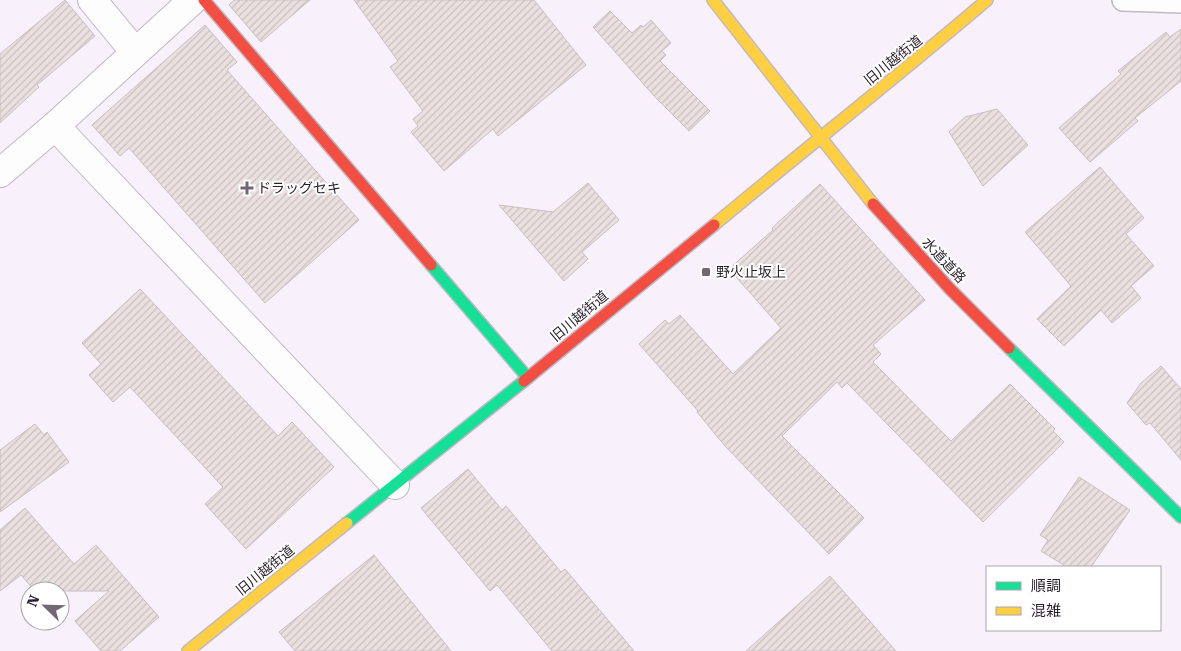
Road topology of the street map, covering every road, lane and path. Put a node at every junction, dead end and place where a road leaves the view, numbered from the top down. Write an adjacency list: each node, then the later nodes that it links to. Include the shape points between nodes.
1 (92, 0): 8 (street)
2 (193, 0): 8 (street)
3 (204, 0): 12 (street)
4 (713, 0): 10 (street, 水道道路)
5 (987, 0): 10 (street, 旧川越街道)
6 (1123, 0): 7 (lane)
7 (1181, 2)
8 (135, 52): 9 (street)
9 (55, 126): 11 (street); 13 (street)
10 (820, 137): 12 (street, 旧川越街道); 14 (street, 水道道路, via 883,217 950,289)
11 (0, 173)
12 (528, 378): 13 (street, 旧川越街道)
13 (395, 485): 15 (street, 旧川越街道)
14 (1181, 517)
15 (188, 651)

